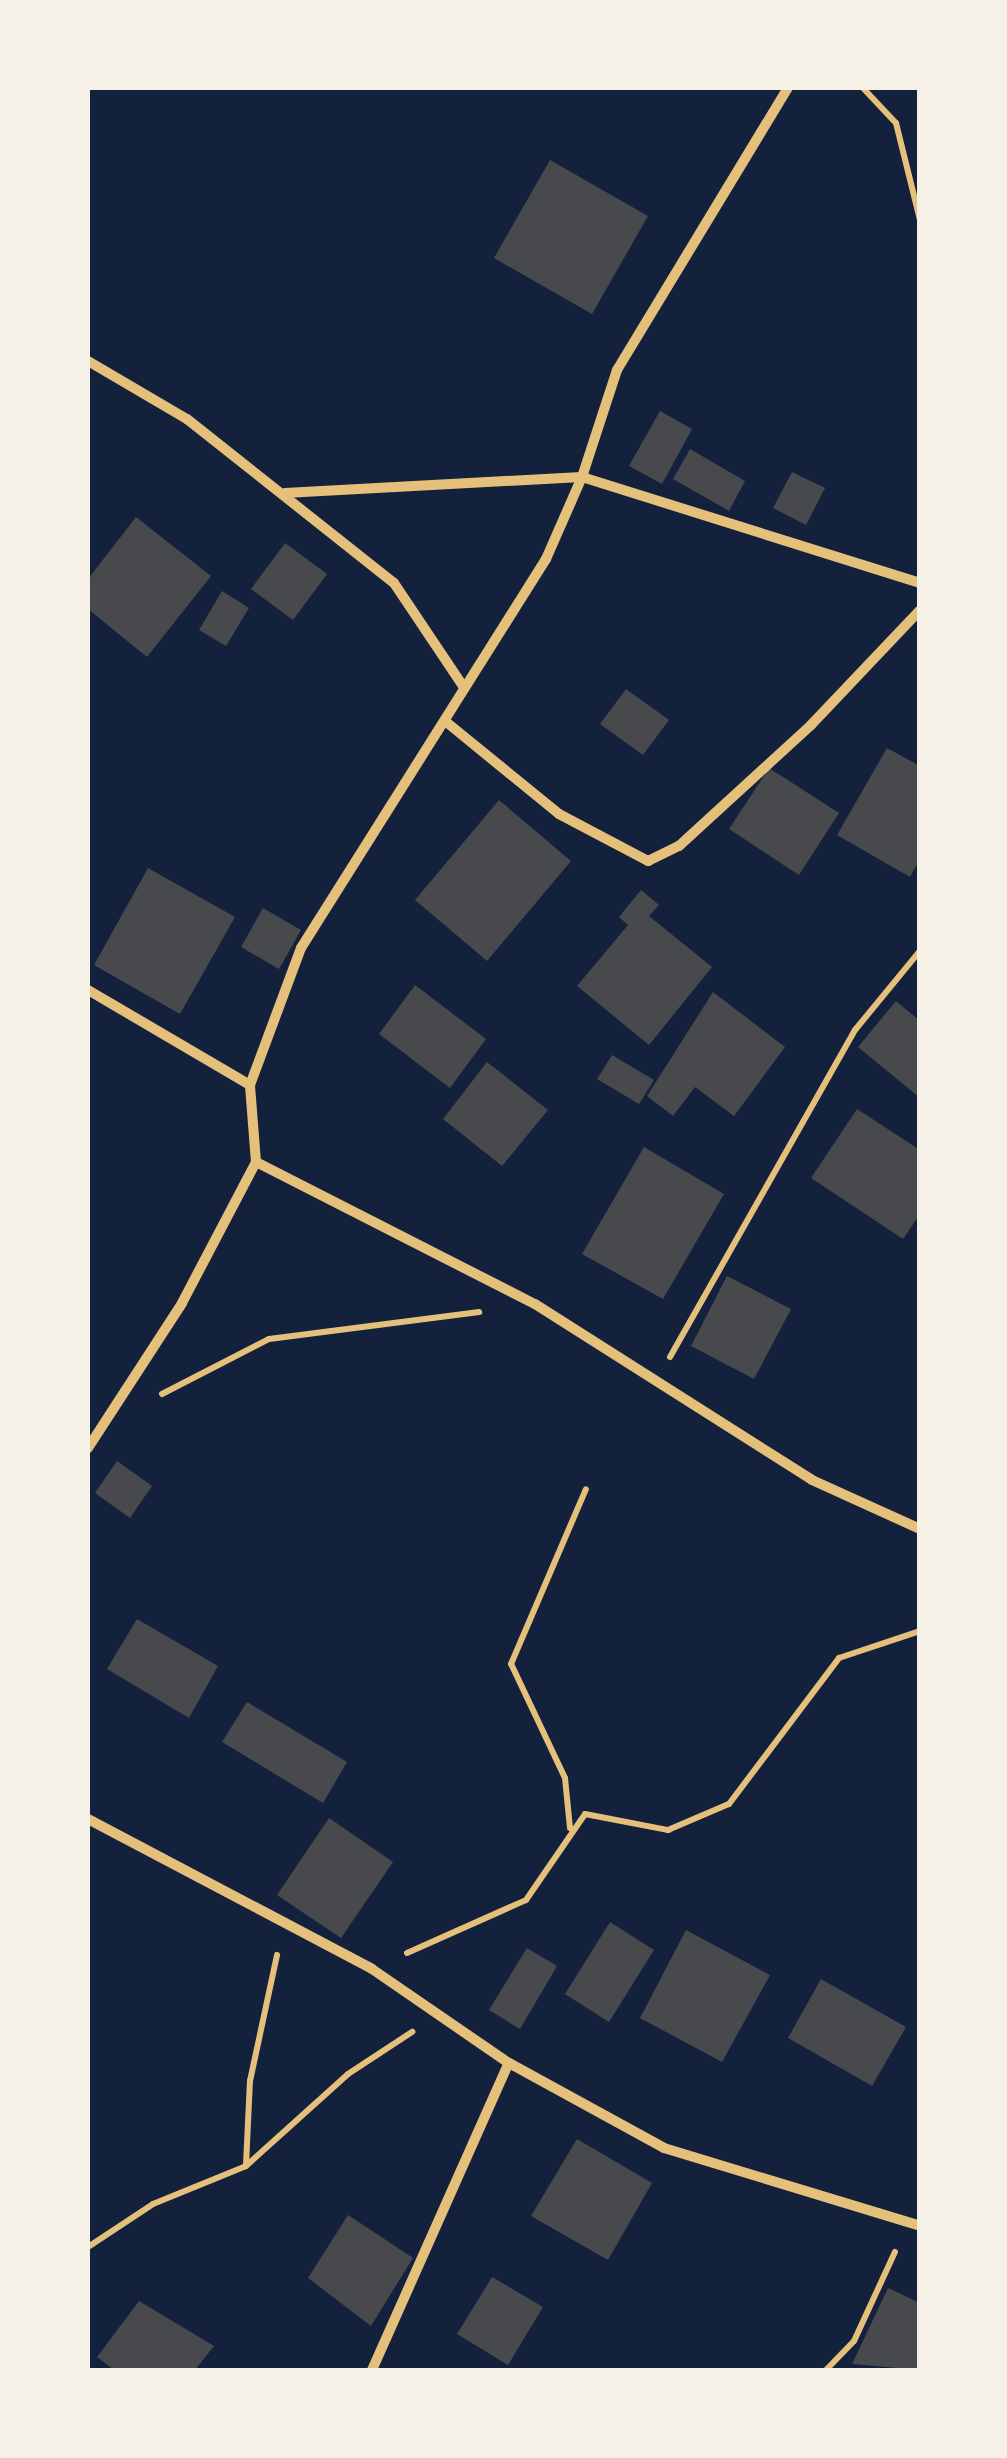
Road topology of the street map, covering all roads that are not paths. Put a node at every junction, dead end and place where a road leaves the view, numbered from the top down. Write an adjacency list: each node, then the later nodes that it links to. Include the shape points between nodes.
1 (788, 88): 3 (street, via 618,370)
2 (88, 361): 4 (street)
3 (582, 477): 4 (street); 5 (street); 7 (street, via 546,559)
4 (284, 493): 7 (street, via 394,584)
5 (920, 583)
6 (920, 610): 8 (street, via 811,725 678,846 648,861 559,814)
7 (463, 686): 8 (street)
8 (445, 721): 10 (street, via 300,948)
9 (88, 990): 10 (street)
10 (250, 1086): 11 (street)
11 (256, 1162): 12 (street, via 182,1303); 13 (street, via 536,1304 812,1480)
12 (88, 1448)
13 (920, 1529)
14 (88, 1819): 15 (street, via 372,1968)
15 (509, 2064): 16 (street, via 664,2148); 17 (street)
16 (914, 2225)
17 (372, 2370)

